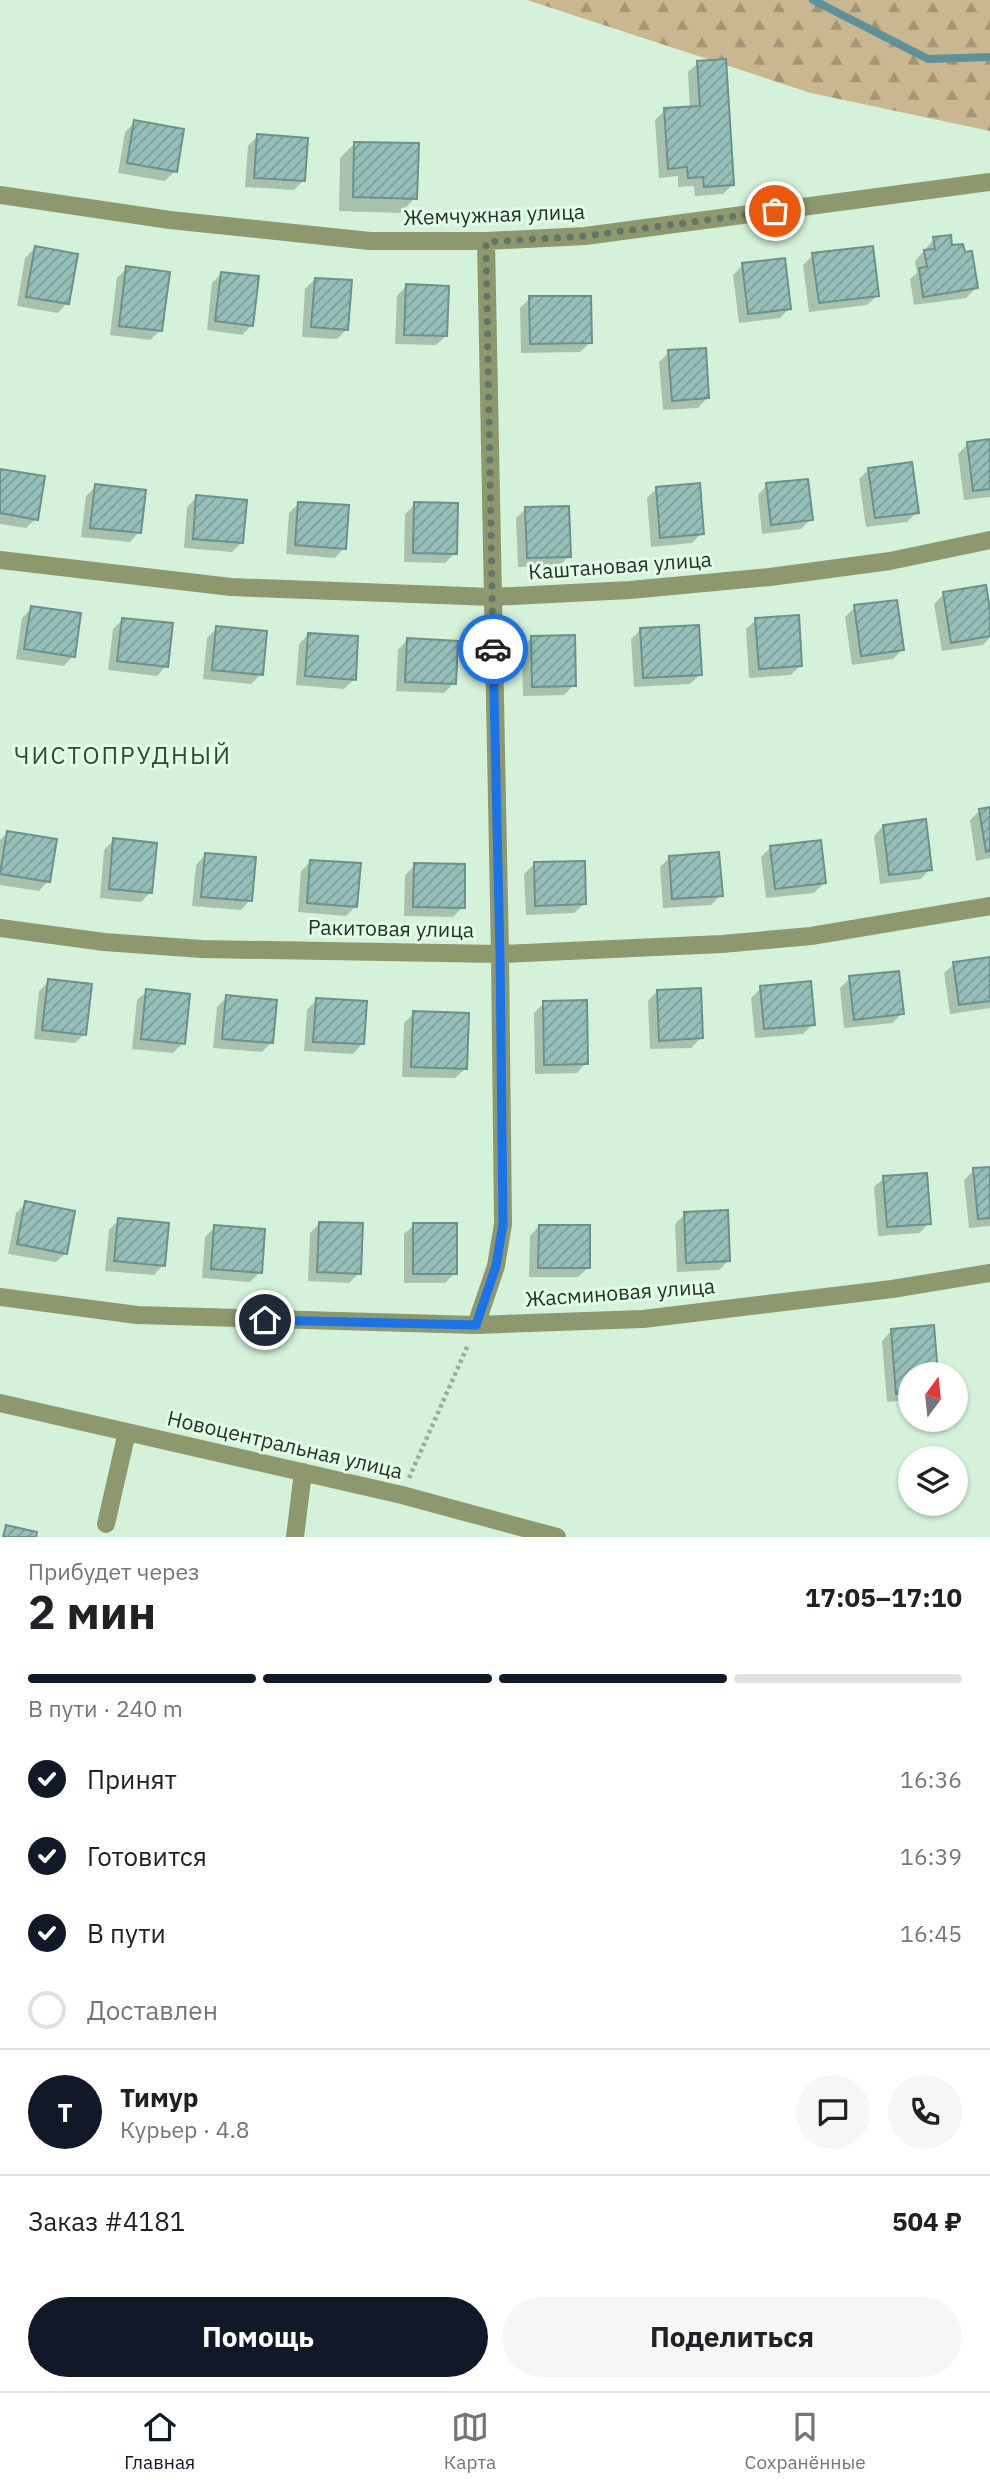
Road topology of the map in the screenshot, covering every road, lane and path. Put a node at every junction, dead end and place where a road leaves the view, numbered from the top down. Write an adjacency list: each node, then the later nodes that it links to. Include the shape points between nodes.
1 (990, 183): 3 (street, Жемчужная улица, via 585,236)
2 (0, 195): 3 (street, Жемчужная улица, via 170,220 370,241)
3 (486, 242): 6 (street)
4 (990, 540): 6 (street, Каштановая улица, via 890,561 770,577)
5 (0, 560): 6 (street, Каштановая улица, via 230,587)
6 (492, 597): 9 (street)
7 (990, 906): 9 (street, Ракитовая улица, via 811,936)
8 (0, 928): 9 (street, Ракитовая улица, via 202,949)
9 (500, 954): 12 (street, via 503,1224 496,1266)
10 (990, 1273): 12 (street, Жасминовая улица, via 643,1319)
11 (0, 1297): 12 (street, Жасминовая улица, via 137,1315)
12 (476, 1325): 16 (path)
13 (0, 1403): 14 (street, Новоцентральная улица)
14 (127, 1432): 15 (street, Новоцентральная улица); 17 (street)
15 (303, 1472): 16 (street, Новоцентральная улица); 18 (street)
16 (402, 1495): 19 (street, Новоцентральная улица)
17 (106, 1524)
18 (295, 1537)
19 (557, 1537)

